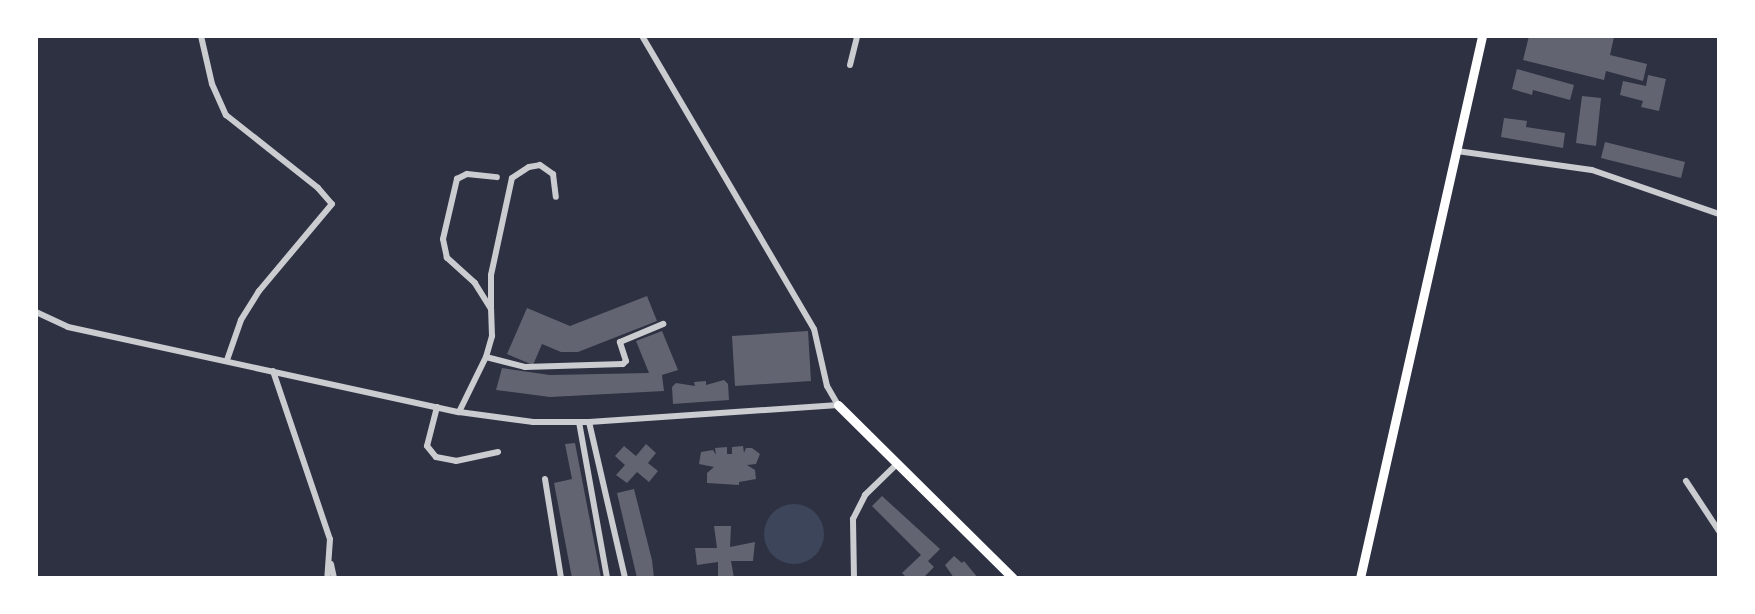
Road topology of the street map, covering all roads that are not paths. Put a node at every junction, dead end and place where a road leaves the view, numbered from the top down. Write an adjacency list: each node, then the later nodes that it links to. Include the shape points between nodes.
1 (201, 36): 14 (street, via 212,84 226,115 318,188 332,204 259,291 241,320)
2 (642, 36): 16 (street, via 814,329 827,386)
3 (857, 36): 5 (street)
4 (1482, 36): 6 (main road)
5 (850, 64)
6 (1457, 151): 9 (street, via 1592,170); 34 (main road)
7 (497, 177): 10 (street, via 467,174 457,179 442,239 447,258 476,283)
8 (556, 197): 10 (street, via 553,174 540,165 529,166 512,178 491,275)
9 (1719, 214)
10 (491, 309): 13 (street, via 492,336)
11 (36, 312): 14 (street, via 68,327)
12 (663, 324): 13 (street, via 620,342 626,361 623,364 525,367)
13 (486, 357): 18 (street)
14 (227, 360): 15 (street)
15 (273, 371): 17 (street); 26 (street, via 330,538)
16 (838, 405): 20 (street); 22 (main road)
17 (437, 407): 18 (street); 21 (street, via 427,446 436,457 456,461)
18 (459, 412): 19 (street, via 533,422)
19 (579, 422): 20 (street); 30 (street)
20 (589, 422): 31 (street)
21 (498, 452)
22 (897, 464): 32 (street, via 865,495 853,519); 33 (main road)
23 (545, 479): 29 (street)
24 (1686, 481): 25 (street)
25 (1719, 531)
26 (329, 556): 27 (street); 28 (street)
27 (327, 578)
28 (334, 578)
29 (561, 578)
30 (607, 578)
31 (625, 578)
32 (854, 578)
33 (1013, 578)
34 (1360, 578)

